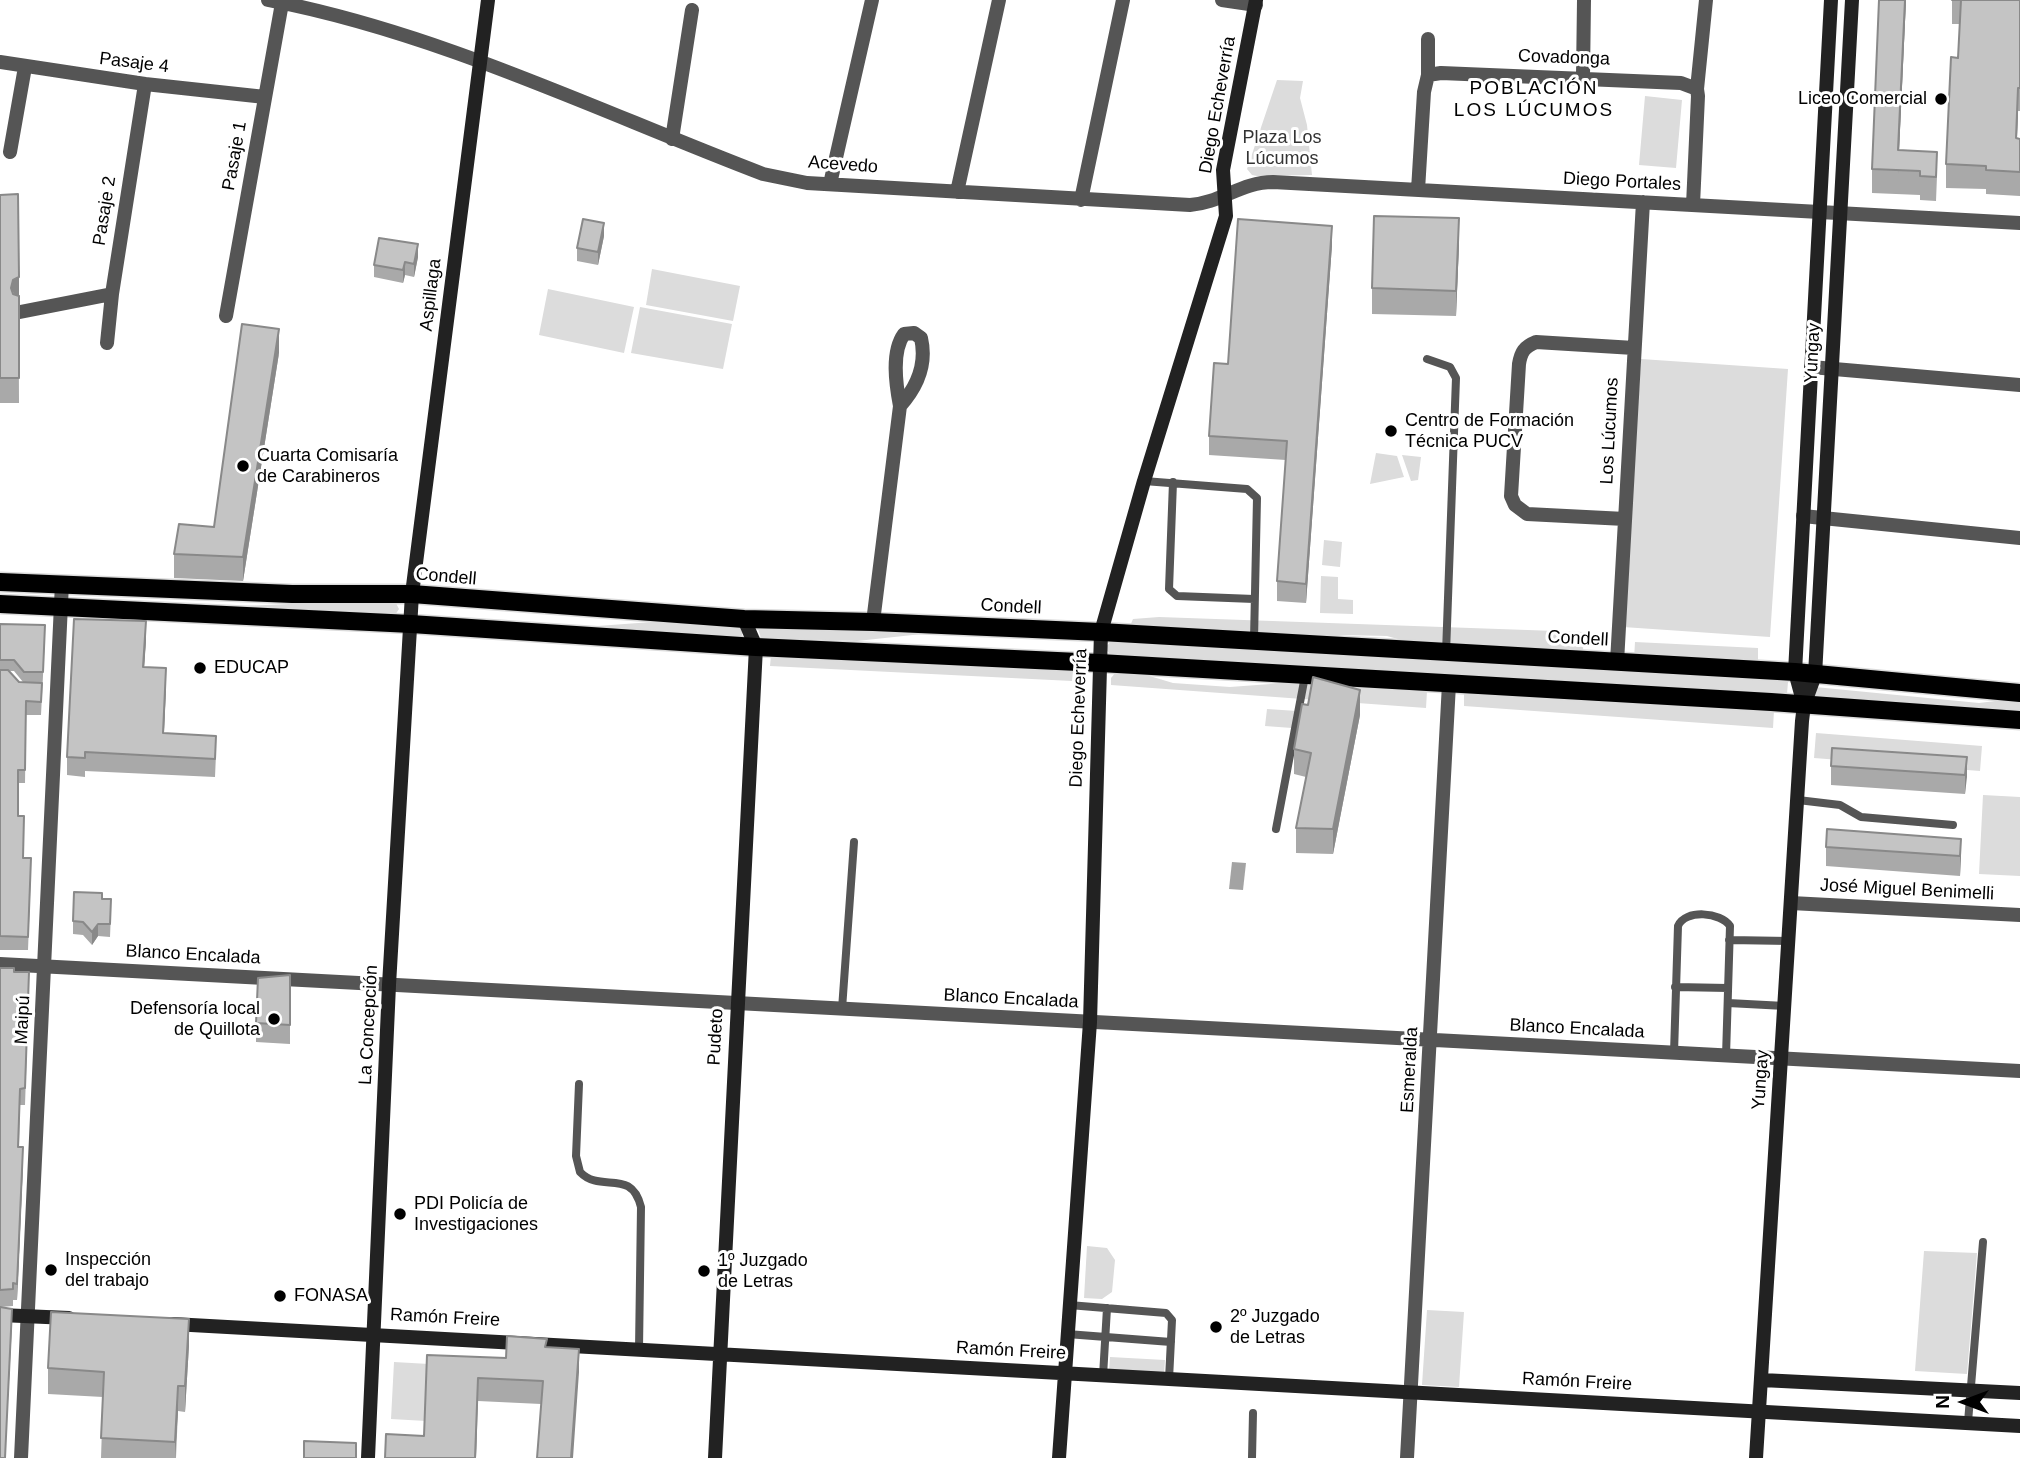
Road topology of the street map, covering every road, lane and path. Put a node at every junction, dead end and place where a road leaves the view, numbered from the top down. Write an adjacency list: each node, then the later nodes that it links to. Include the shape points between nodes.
1 (488, 0): 15 (main road, Aspillaga)
2 (872, 0): 24 (street)
3 (999, 0): 26 (street)
4 (1123, 0): 28 (street)
5 (1222, 0): 11 (street)
6 (1584, 0): 18 (street)
7 (1706, 0): 20 (street)
8 (1831, 0): 31 (main road, Yungay)
9 (1852, 0): 32 (main road, Yungay)
10 (275, 1): 15 (street, Acevedo); 21 (street, Pasaje 1)
11 (1256, 2): 27 (main road, Diego Echeverría, via 1223,170)
12 (692, 10): 22 (street)
13 (1428, 39): 17 (street)
14 (0, 62): 16 (street, Pasaje 4)
15 (480, 62): 22 (street, Acevedo); 52 (main road, Aspillaga)
16 (25, 67): 19 (street, Pasaje 4); 23 (street)
17 (1428, 75): 18 (street, Covadonga); 25 (street)
18 (1583, 78): 20 (street, Covadonga, via 1681,83)
19 (145, 84): 21 (street, Pasaje 4); 34 (street, Pasaje 2)
20 (1697, 89): 30 (street)
21 (265, 97): 36 (street, Pasaje 1)
22 (672, 139): 24 (street, Acevedo, via 763,174)
23 (10, 152)
24 (830, 184): 26 (street, Acevedo)
25 (1418, 190): 27 (street, Diego Portales, via 1266,182); 29 (street, Diego Portales)
26 (957, 192): 28 (street, Acevedo)
27 (1224, 196): 28 (street, Acevedo, via 1190,205); 44 (main road, Diego Echeverría, via 1224,225)
28 (1081, 200)
29 (1643, 202): 30 (street, Diego Portales); 38 (street, Los Lúcumos)
30 (1693, 205): 31 (street, Diego Portales)
31 (1820, 212): 32 (street, Diego Portales); 40 (main road, Yungay)
32 (1840, 212): 33 (street, Diego Portales); 41 (main road, Yungay)
33 (2020, 223)
34 (112, 294): 35 (street); 37 (street, Pasaje 2)
35 (20, 312)
36 (226, 316)
37 (107, 344)
38 (1634, 348): 48 (street, Los Lúcumos); 48 (street, via 1536,342 1526,346 1519,364 1511,496 1527,514)
39 (1427, 359): 62 (lane, via 1450,367 1456,377)
40 (1811, 367): 41 (street); 46 (main road, Yungay)
41 (1832, 369): 42 (street); 47 (main road, Yungay)
42 (2020, 385)
43 (900, 406): 57 (street)
44 (1144, 481): 45 (lane); 59 (main road, Diego Echeverría)
45 (1173, 482): 53 (lane, via 1247,489 1257,498); 53 (lane, via 1170,589 1177,596)
46 (1803, 516): 47 (street); 65 (main road, Yungay)
47 (1823, 518): 49 (street); 66 (main road, Yungay)
48 (1625, 519): 63 (street, Los Lúcumos)
49 (2020, 538)
50 (0, 582): 51 (main road, Condell)
51 (62, 583): 52 (main road, Condell, via 292,594); 55 (street, Maipú)
52 (412, 594): 56 (main road, Condell); 58 (main road, La Concepción)
53 (1254, 599): 60 (lane)
54 (0, 604): 55 (main road)
55 (61, 607): 58 (main road); 81 (street, Maipú)
56 (744, 620): 57 (main road, Condell); 61 (main road, Pudeto)
57 (873, 622): 59 (main road, Condell)
58 (411, 624): 61 (main road); 82 (main road, La Concepción)
59 (1101, 632): 60 (main road, Condell); 64 (main road, Diego Echeverría)
60 (1254, 641): 62 (main road, Condell)
61 (756, 647): 64 (main road); 85 (main road, Pudeto)
62 (1446, 653): 63 (main road, Condell)
63 (1617, 662): 65 (main road, Condell)
64 (1100, 663): 67 (main road); 89 (main road, Diego Echeverría)
65 (1795, 672): 66 (main road, Condell); 70 (main road, Yungay)
66 (1815, 675): 69 (main road, Condell); 70 (main road, Yungay)
67 (1305, 676): 68 (main road); 74 (lane)
68 (1449, 684): 70 (main road); 90 (street, Esmeralda)
69 (2020, 693)
70 (1804, 705): 71 (main road); 72 (main road, Yungay)
71 (2020, 720)
72 (1798, 800): 73 (lane, via 1840,805 1861,817); 76 (main road, Yungay)
73 (1953, 825)
74 (1276, 829)
75 (854, 842): 88 (lane)
76 (1791, 903): 77 (street, José Miguel Benimelli); 79 (main road, Yungay)
77 (2020, 915)
78 (1729, 940): 79 (lane); 83 (lane, via 1730,926 1724,919 1693,915 1681,919); 84 (lane)
79 (1789, 941): 87 (main road, Yungay)
80 (0, 964): 81 (street, Blanco Encalada)
81 (45, 967): 82 (street, Blanco Encalada); 100 (street, Maipú)
82 (390, 985): 85 (street, Blanco Encalada); 103 (main road, La Concepción)
83 (1675, 987): 84 (lane); 91 (lane)
84 (1728, 988): 86 (lane)
85 (737, 1003): 88 (street, Blanco Encalada); 108 (main road, Pudeto)
86 (1728, 1003): 87 (lane); 92 (lane)
87 (1785, 1006): 93 (main road, Yungay)
88 (842, 1009): 89 (street, Blanco Encalada)
89 (1090, 1022): 90 (street, Blanco Encalada); 97 (main road, Diego Echeverría)
90 (1430, 1040): 91 (street, Blanco Encalada); 114 (street, Esmeralda)
91 (1674, 1053): 92 (street, Blanco Encalada)
92 (1726, 1056): 93 (street, Blanco Encalada)
93 (1782, 1059): 94 (street, Blanco Encalada); 112 (main road, Yungay)
94 (2020, 1072)
95 (579, 1084): 107 (lane, via 576,1156 580,1172 590,1179 628,1185 636,1191 641,1207)
96 (1983, 1242): 113 (lane)
97 (1069, 1306): 98 (lane); 104 (main road, Diego Echeverría)
98 (1107, 1308): 105 (lane); 106 (lane, via 1166,1313 1172,1320)
99 (0, 1315): 100 (main road)
100 (28, 1316): 101 (main road); 120 (street, Maipú)
101 (82, 1319)
102 (163, 1323): 103 (main road, Ramón Freire)
103 (374, 1334): 107 (main road, Ramón Freire); 121 (main road, La Concepción)
104 (1067, 1334): 105 (lane); 109 (main road, Diego Echeverría)
105 (1105, 1337): 106 (lane); 110 (lane)
106 (1171, 1342): 111 (lane)
107 (639, 1349): 108 (main road, Ramón Freire)
108 (719, 1354): 109 (main road, Ramón Freire); 122 (main road, Pudeto)
109 (1064, 1373): 110 (main road, Ramón Freire); 123 (main road, Diego Echeverría)
110 (1103, 1376): 111 (main road, Ramón Freire)
111 (1169, 1379): 114 (main road, Ramón Freire)
112 (1762, 1380): 113 (main road); 116 (main road, Yungay)
113 (1971, 1390): 115 (main road); 118 (lane)
114 (1410, 1392): 116 (main road, Ramón Freire); 125 (street, Esmeralda)
115 (2020, 1393)
116 (1759, 1410): 118 (main road, Ramón Freire); 126 (main road, Yungay)
117 (1253, 1413): 124 (lane)
118 (1968, 1422): 119 (main road, Ramón Freire)
119 (2020, 1426)
120 (21, 1458)
121 (368, 1458)
122 (715, 1458)
123 (1059, 1458)
124 (1252, 1458)
125 (1407, 1458)
126 (1756, 1458)

